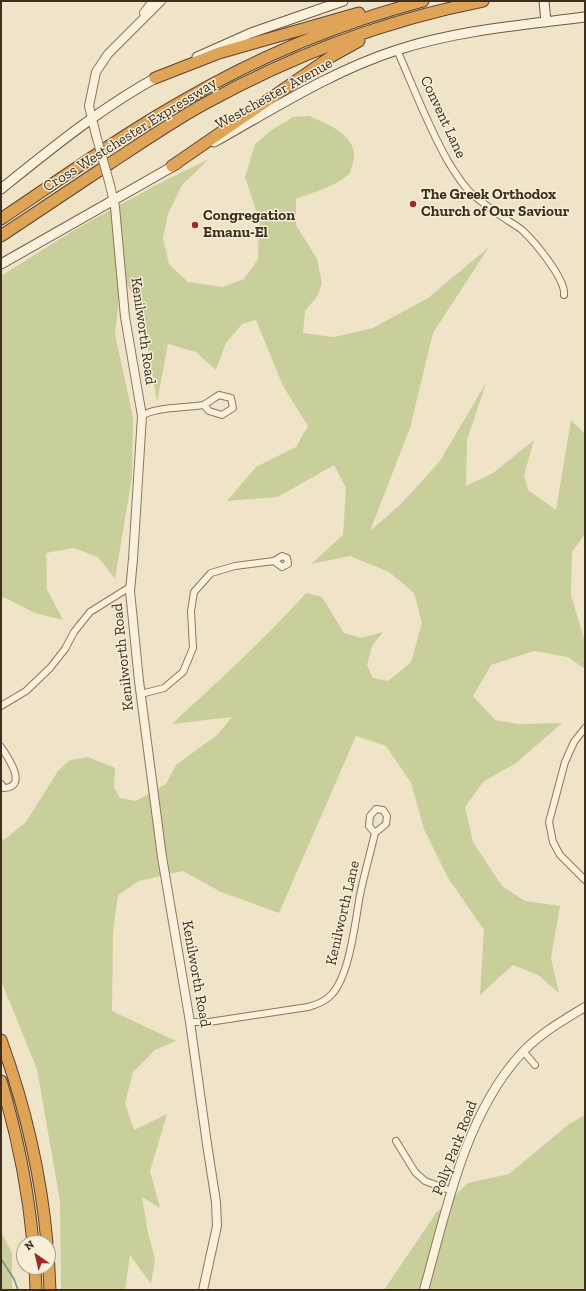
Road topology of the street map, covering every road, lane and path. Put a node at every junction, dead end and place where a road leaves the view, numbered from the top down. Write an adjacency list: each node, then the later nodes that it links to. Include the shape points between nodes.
1 (153, 1): 11 (street, Kenilworth Road)
2 (161, 1): 11 (street, Kenilworth Road)
3 (343, 1): 13 (main road, via 234,40)
4 (414, 1): 13 (highway, via 382,6 251,43)
5 (422, 1): 18 (highway, Cross Westchester Expressway, via 364,18 319,35 219,80 154,118)
6 (483, 1): 8 (highway, Cross Westchester Expressway)
7 (544, 1): 10 (main road)
8 (417, 17): 15 (highway, via 362,39 339,52); 19 (highway, Cross Westchester Expressway, via 322,48 226,92 157,132)
9 (585, 17): 10 (main road, Westchester Avenue)
10 (546, 22): 12 (main road, Westchester Avenue, via 439,38)
11 (129, 33): 14 (street, Kenilworth Road, via 108,54 96,72 89,106)
12 (398, 50): 15 (main road, Westchester Avenue, via 357,65 322,82); 21 (street, Convent Lane, via 438,144 466,189 522,230 556,272 565,290)
13 (155, 78): 14 (main road)
14 (91, 119): 16 (main road); 17 (street, Kenilworth Road, bridge)
15 (172, 166): 17 (main road, Westchester Avenue)
16 (1, 189)
17 (114, 200): 20 (main road, Westchester Avenue); 23 (street, Kenilworth Road, via 125,317)
18 (1, 219)
19 (1, 236)
20 (1, 264)
21 (564, 295)
22 (204, 404): 23 (street)
23 (142, 416): 25 (street, Kenilworth Road)
24 (274, 561): 26 (street, via 236,566 211,573 194,592 191,610 192,648 183,672 164,688)
25 (130, 587): 26 (street, Kenilworth Road); 27 (street, via 90,612 50,668 26,691)
26 (141, 694): 34 (street, Kenilworth Road, via 162,858)
27 (1, 706)
28 (585, 728): 32 (street, via 574,742 565,762 549,822 553,842 560,855)
29 (1, 747): 30 (street, via 16,774 13,785 9,788 4,788)
30 (1, 784)
31 (375, 833): 34 (street, Kenilworth Lane, via 349,952 332,994 316,1005 308,1007 209,1022)
32 (585, 880)
33 (585, 1007): 36 (street, Polly Park Road, via 547,1031)
34 (190, 1022): 47 (street, Kenilworth Road, via 216,1202 217,1227)
35 (1, 1040): 42 (highway, via 34,1150)
36 (523, 1052): 37 (street); 40 (street, Polly Park Road, via 487,1102)
37 (535, 1065)
38 (1, 1081): 41 (highway, via 22,1163)
39 (396, 1141): 40 (street, via 414,1172 425,1181)
40 (452, 1191): 48 (street, Polly Park Road)
41 (32, 1235)
42 (46, 1235)
43 (35, 1275): 45 (highway)
44 (49, 1275): 46 (highway)
45 (36, 1290)
46 (50, 1290)
47 (203, 1290)
48 (424, 1290)

